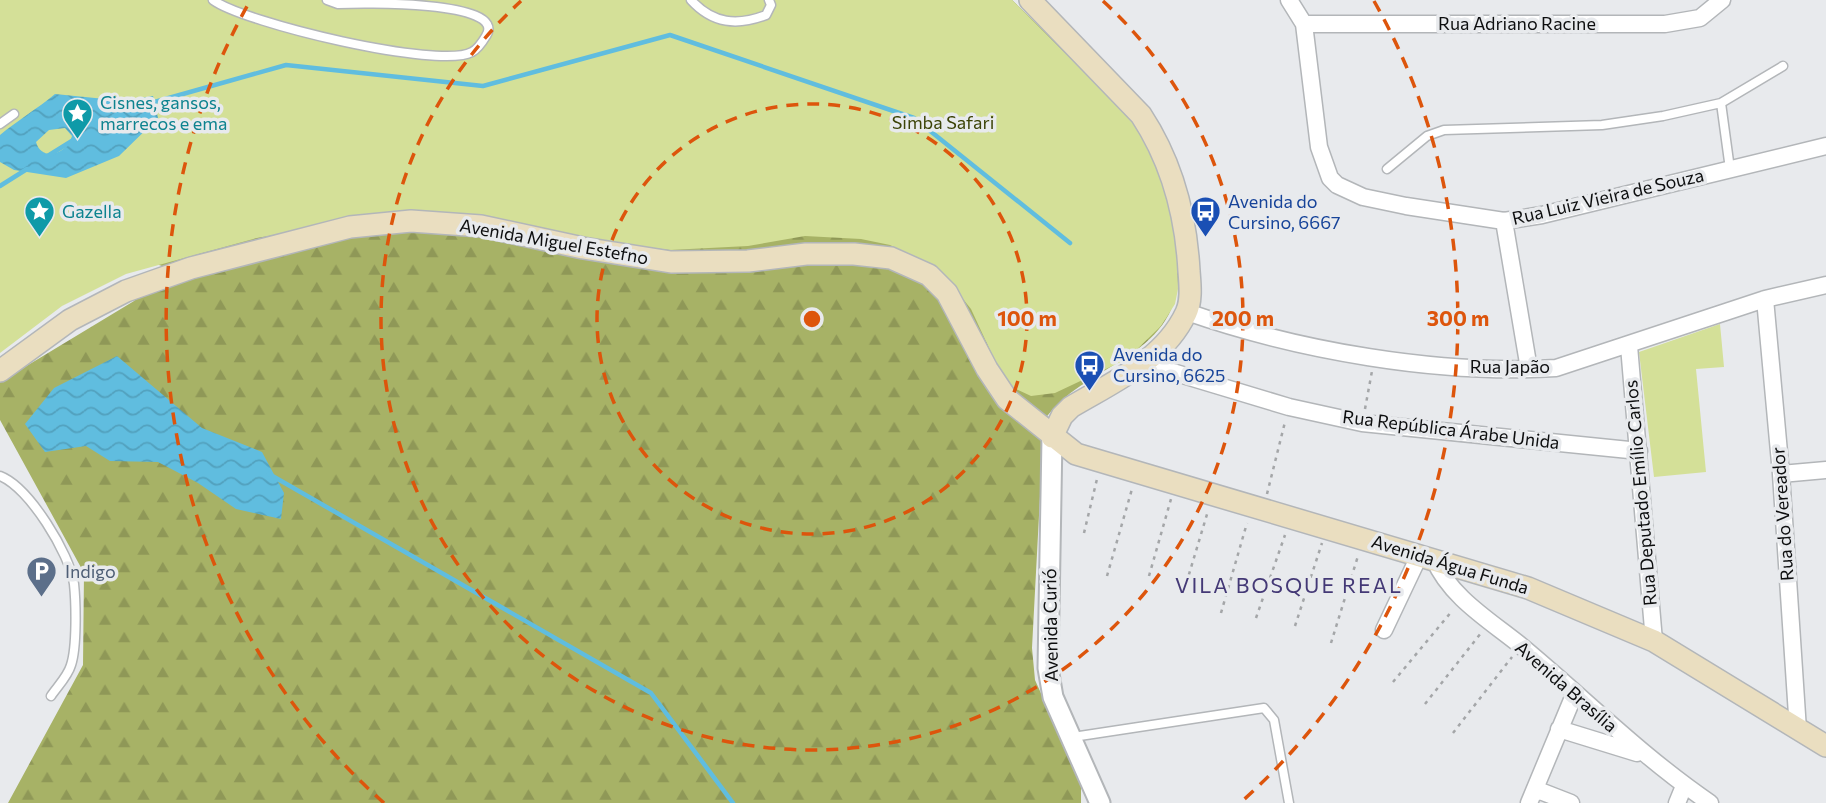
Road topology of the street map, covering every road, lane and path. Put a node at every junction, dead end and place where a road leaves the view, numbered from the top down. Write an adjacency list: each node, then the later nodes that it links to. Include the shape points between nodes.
1 (213, 0): 2 (lane, via 324,38 396,52 454,56 472,52 488,32 483,14 458,4 338,4)
2 (327, 0)
3 (691, 0): 4 (lane, via 721,22 746,23 766,15)
4 (769, 0)
5 (1030, 0): 19 (main road, via 1141,115 1153,134 1178,195 1188,244)
6 (1289, 0): 8 (street)
7 (1722, 0): 8 (street, Rua Adriano Racine, via 1700,18 1665,24)
8 (1304, 24): 16 (street, Rua Luiz Vieira de Souza, via 1319,147 1330,178 1348,192)
9 (1783, 66): 10 (lane)
10 (1721, 103): 14 (lane, via 1602,125 1444,130 1427,136); 15 (lane)
11 (14, 114): 12 (lane)
12 (0, 124)
13 (1826, 146): 15 (street, Rua Luiz Vieira de Souza)
14 (1387, 169)
15 (1730, 169): 16 (street, Rua Luiz Vieira de Souza)
16 (1504, 221): 23 (street)
17 (1826, 285): 18 (street, Rua Japão)
18 (1765, 299): 20 (street, Rua Japão); 32 (street, Rua do Vereador)
19 (1187, 312): 21 (street, Rua Japão); 22 (main road)
20 (1629, 346): 23 (street, Rua Japão, via 1556,368); 28 (street, Rua Deputado Emílio Carlos)
21 (1374, 359): 23 (street, Rua Japão); 26 (path)
22 (1146, 361): 25 (street, Rua República Árabe Unida); 27 (main road, via 1072,407)
23 (1529, 369)
24 (0, 371): 27 (main road, Avenida Miguel Estefno, via 92,306 178,272 350,227 423,222 481,226 671,262 748,261 806,254 891,258 929,275 947,293 1007,399)
25 (1289, 407): 26 (street, Rua República Árabe Unida); 36 (path)
26 (1362, 423): 28 (street, Rua República Árabe Unida)
27 (1052, 437): 29 (main road, Avenida Água Funda, via 1076,454); 61 (street, Avenida Curió, via 1048,667 1054,697)
28 (1639, 451): 51 (street, Rua Deputado Emílio Carlos)
29 (1100, 462): 31 (main road, Avenida Água Funda); 39 (path)
30 (1826, 471): 32 (street)
31 (1137, 472): 34 (main road, Avenida Água Funda); 42 (path)
32 (1781, 474): 59 (street, Rua do Vereador)
33 (0, 476): 56 (lane, via 36,505 74,583 71,665)
34 (1176, 483): 35 (main road, Avenida Água Funda); 43 (path)
35 (1213, 495): 36 (main road, Avenida Água Funda); 44 (path)
36 (1257, 508): 37 (main road, Avenida Água Funda); 46 (path)
37 (1290, 519): 38 (main road, Avenida Água Funda); 47 (path)
38 (1326, 530): 40 (main road, Avenida Água Funda); 49 (path)
39 (1084, 533)
40 (1363, 539): 41 (main road, Avenida Água Funda); 52 (path)
41 (1427, 556): 45 (street, Avenida Brasília); 50 (street); 51 (main road, Avenida Água Funda, via 1528,588)
42 (1107, 576)
43 (1149, 576)
44 (1184, 592)
45 (1463, 598): 48 (street, Avenida Brasília); 54 (path)
46 (1221, 613)
47 (1256, 618)
48 (1490, 622): 53 (street, Avenida Brasília); 57 (path)
49 (1296, 626)
50 (1384, 630)
51 (1654, 641): 59 (main road, Avenida Água Funda)
52 (1331, 643)
53 (1520, 646): 55 (street, Avenida Brasília); 60 (path)
54 (1393, 681)
55 (1574, 695): 58 (street); 63 (street, Avenida Brasília)
56 (51, 696)
57 (1425, 704)
58 (1559, 729): 63 (street); 65 (street)
59 (1798, 730): 62 (main road, Avenida Água Funda)
60 (1453, 733)
61 (1073, 737): 66 (street, Avenida Curió); 67 (lane, via 1264,708 1274,720)
62 (1826, 746)
63 (1644, 756): 64 (street, Avenida Brasília)
64 (1684, 786): 69 (street); 70 (street, Avenida Brasília)
65 (1532, 796): 68 (street)
66 (1100, 803)
67 (1289, 803)
68 (1570, 803)
69 (1677, 803)
70 (1710, 803)

